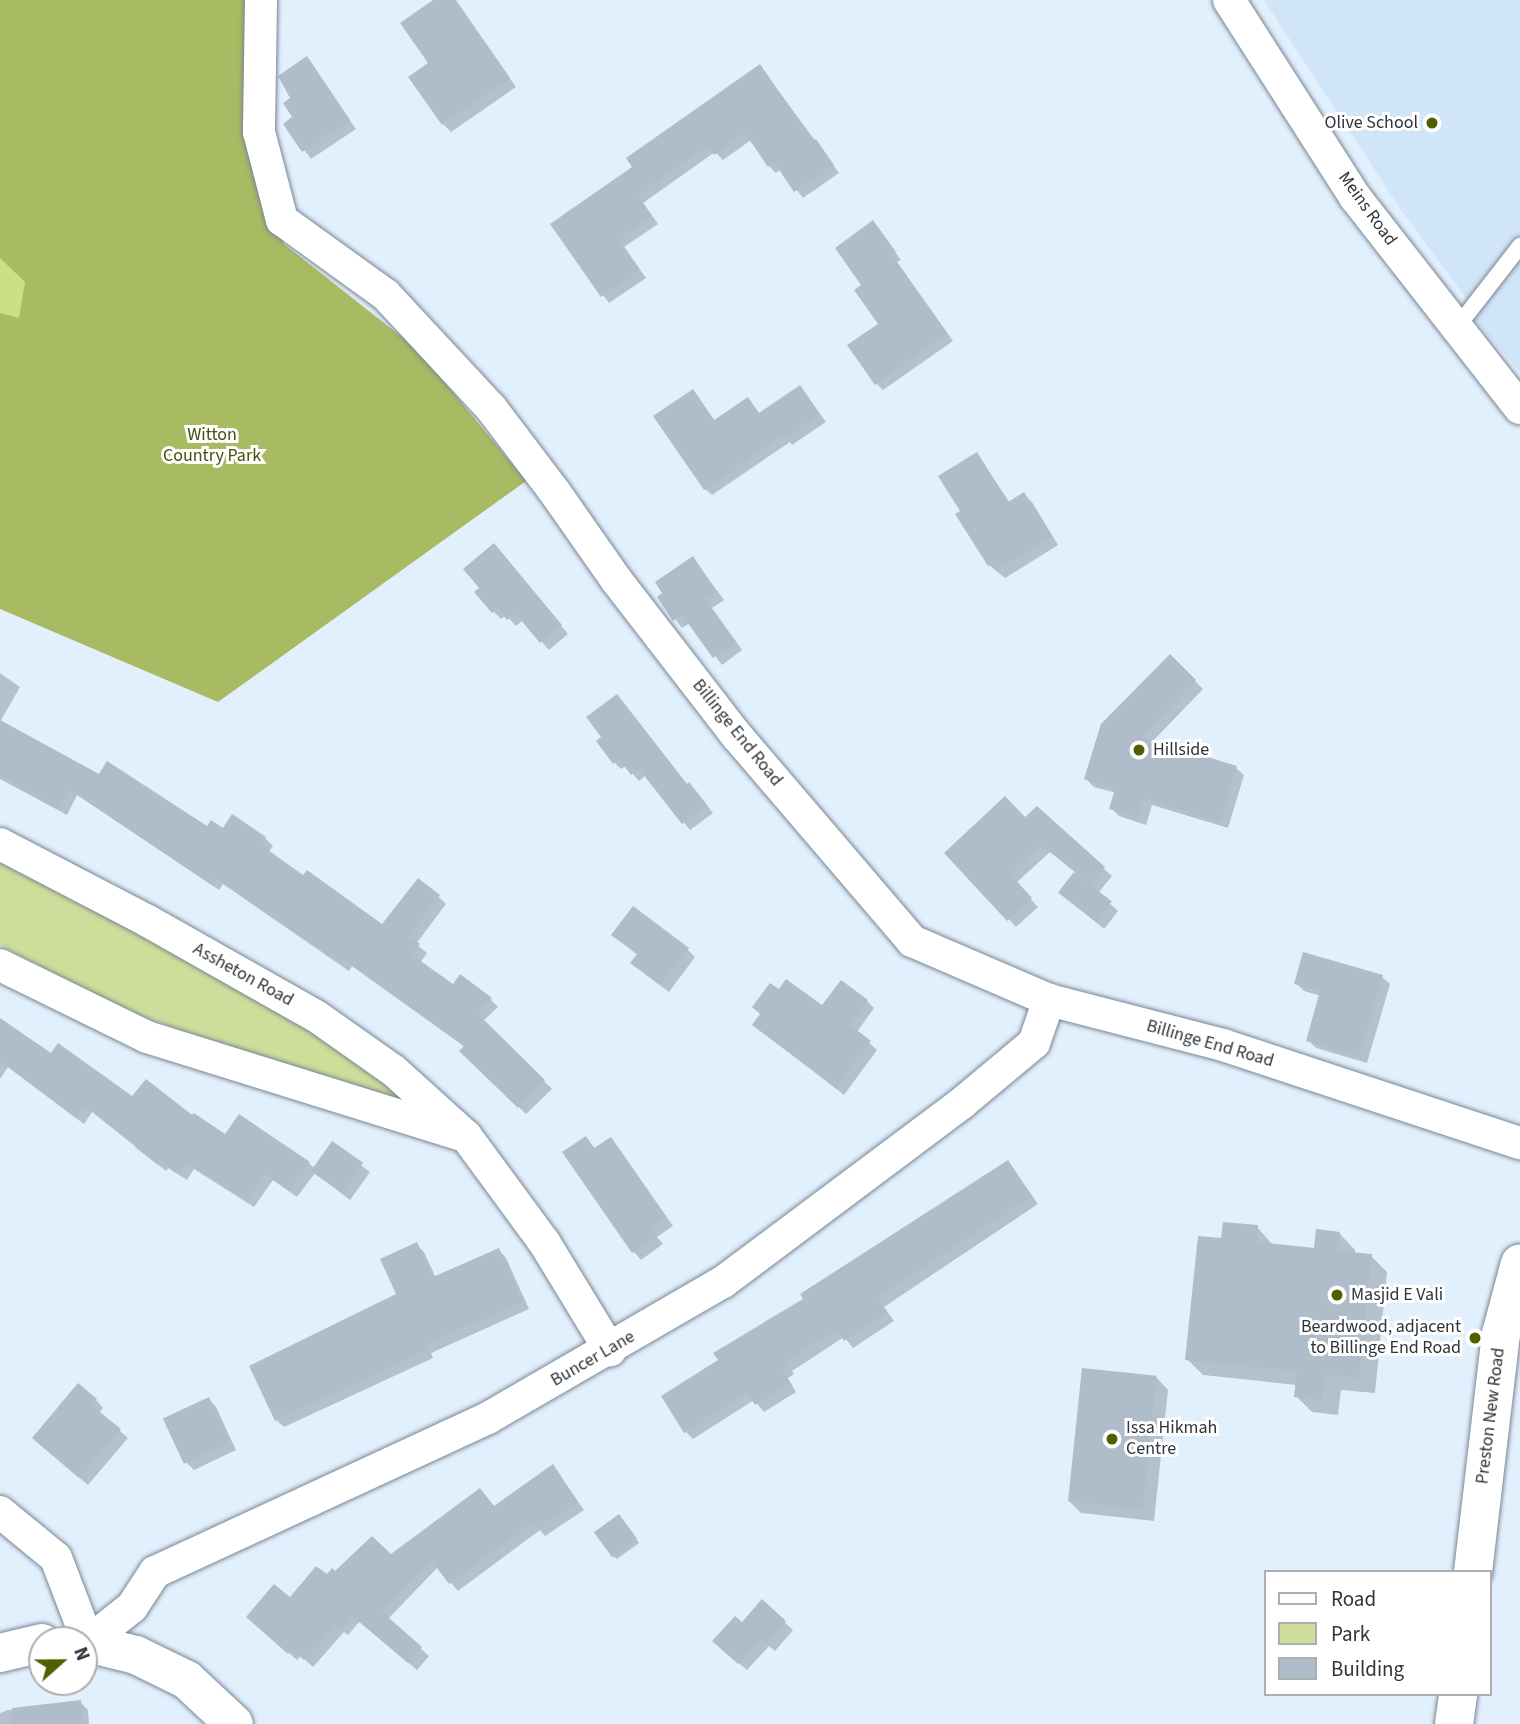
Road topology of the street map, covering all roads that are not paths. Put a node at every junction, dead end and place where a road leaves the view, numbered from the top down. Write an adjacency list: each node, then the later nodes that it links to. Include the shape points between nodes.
1 (261, 0): 8 (street, Billinge End Road, via 259,132 282,220 386,295 491,408 737,736 912,941)
2 (1229, 0): 4 (street, Meins Road, via 1355,197)
3 (1520, 246): 4 (lane)
4 (1457, 327): 5 (street, Meins Road)
5 (1520, 408)
6 (0, 844): 9 (street, Assheton Road, via 316,1016 394,1071)
7 (0, 965): 9 (street, via 147,1037)
8 (1049, 1000): 10 (street, Billinge End Road, via 1223,1045); 12 (street, Buncer Lane, via 1034,1043 962,1103 723,1282)
9 (466, 1136): 12 (street, Assheton Road, via 544,1242)
10 (1520, 1143)
11 (1520, 1262): 14 (main road, Preston New Road, via 1501,1334)
12 (610, 1350): 16 (street, Buncer Lane, via 488,1418 155,1572 132,1607)
13 (0, 1511): 15 (street, via 56,1558)
14 (1473, 1570)
15 (80, 1626)
16 (98, 1633)
17 (98, 1645): 21 (main road, via 136,1655 187,1680)
18 (28, 1646): 19 (main road)
19 (0, 1653)
20 (1458, 1696): 22 (main road)
21 (234, 1724)
22 (1454, 1724)

